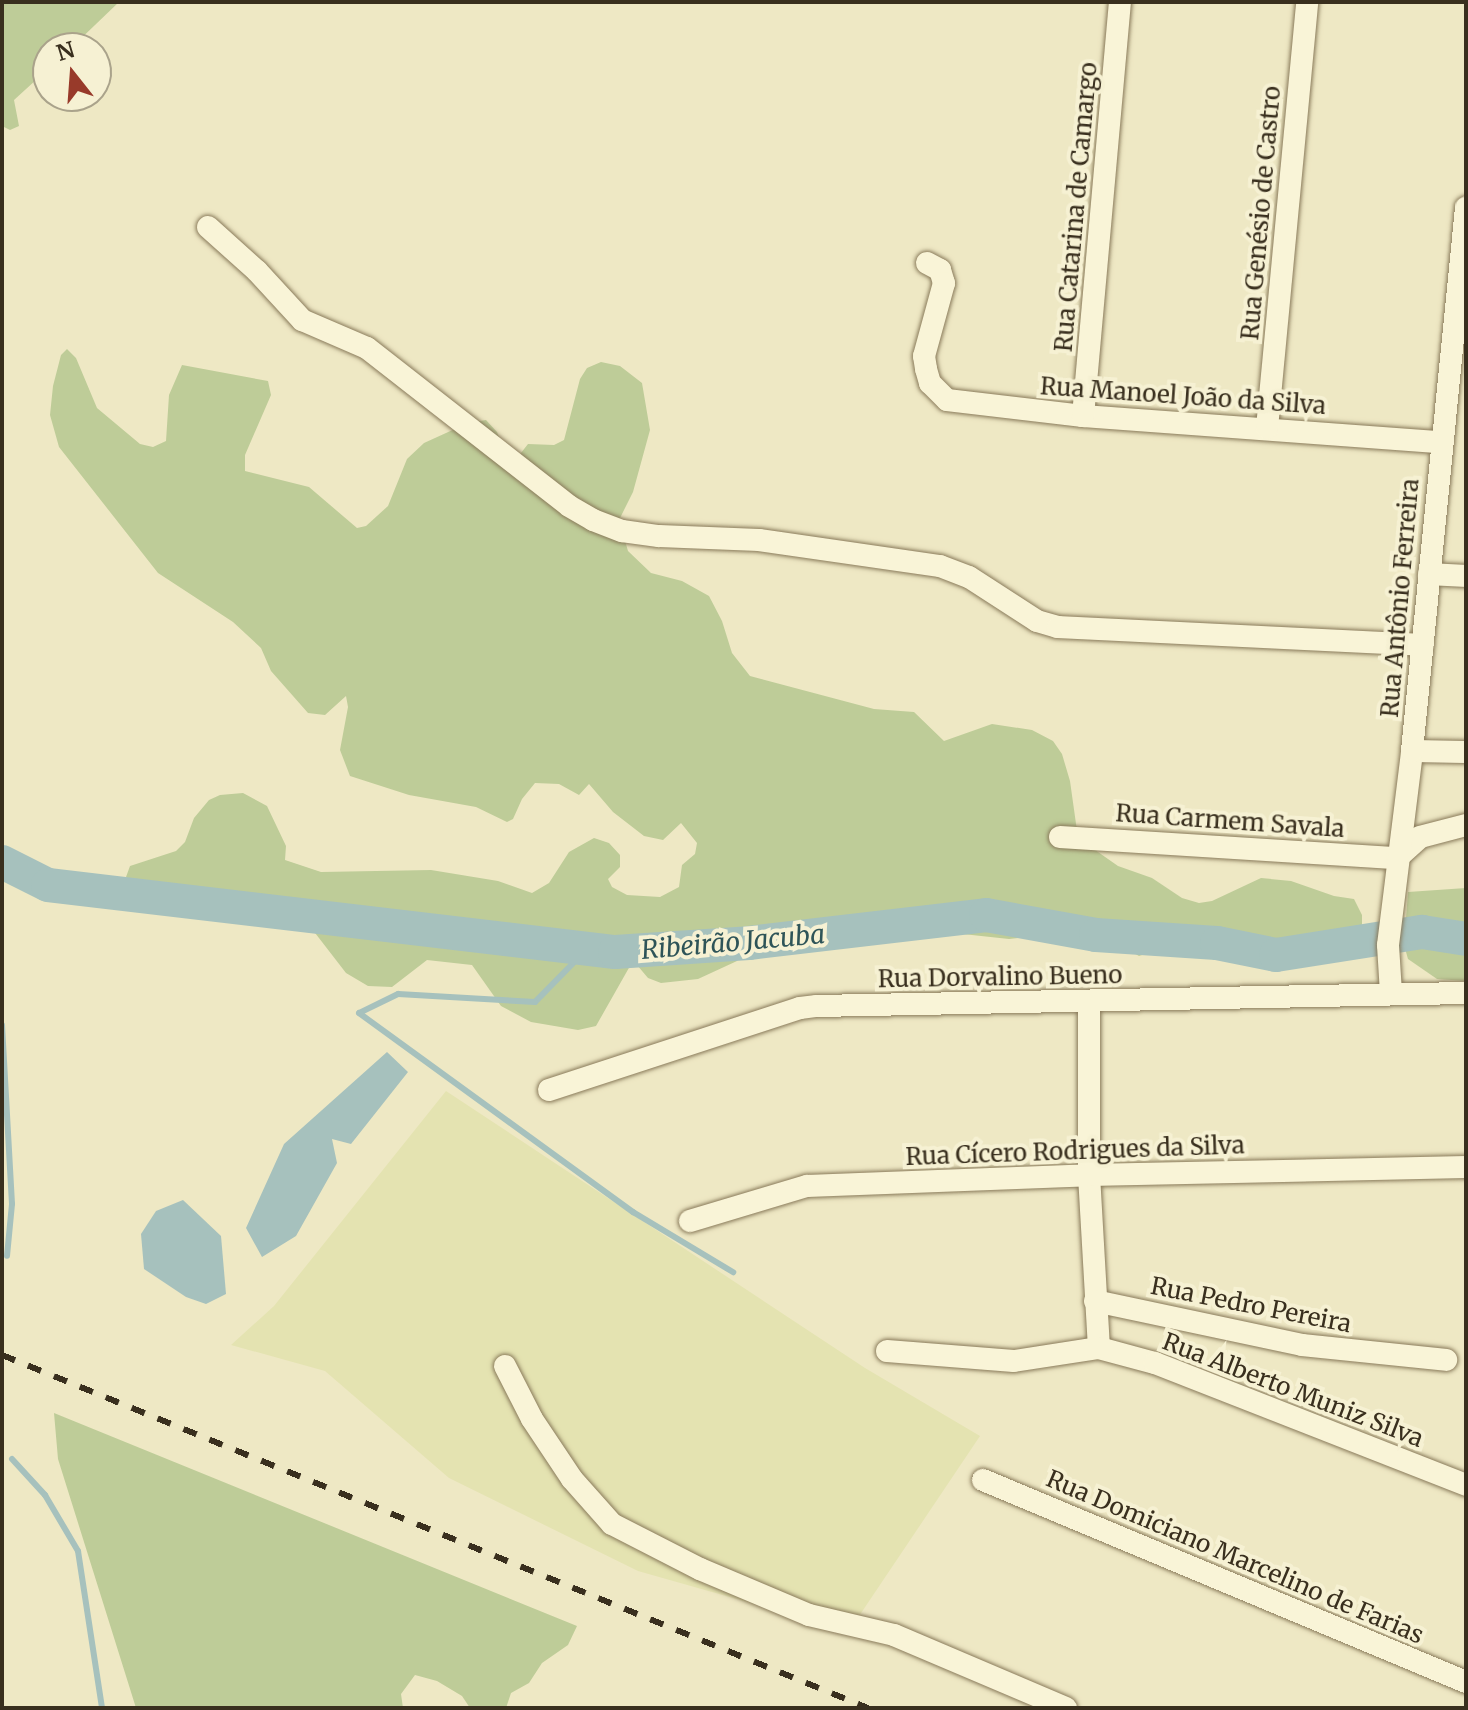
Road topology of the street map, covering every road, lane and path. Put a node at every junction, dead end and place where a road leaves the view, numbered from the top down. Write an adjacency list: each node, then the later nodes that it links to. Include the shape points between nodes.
1 (1120, 2): 6 (street, Rua Catarina de Camargo)
2 (1307, 2): 7 (street, Rua Genésio de Castro)
3 (1466, 208): 8 (street, Rua Antônio Ferreira)
4 (208, 227): 11 (street, via 302,320 367,348 569,506 622,531 759,540 940,566 969,577 1037,621 1058,627)
5 (927, 263): 6 (street, Rua Manoel João da Silva, via 940,270 944,283 924,356 937,394 957,402)
6 (1083, 416): 7 (street, Rua Manoel João da Silva)
7 (1267, 428): 8 (street, Rua Manoel João da Silva)
8 (1440, 442): 9 (street, Rua Antônio Ferreira)
9 (1429, 574): 10 (street); 11 (street, Rua Antônio Ferreira)
10 (1466, 576)
11 (1423, 645): 12 (street, Rua Antônio Ferreira)
12 (1412, 751): 13 (street); 16 (street, Rua Antônio Ferreira)
13 (1466, 752)
14 (1466, 825): 16 (street, via 1420,837)
15 (1060, 837): 16 (street, Rua Carmem Savala)
16 (1397, 858): 17 (street, Rua Antônio Ferreira, via 1388,945)
17 (1391, 993): 18 (street, Rua Dorvalino Bueno); 19 (street, Rua Dorvalino Bueno)
18 (1466, 993)
19 (1089, 1002): 20 (street, Rua Dorvalino Bueno, via 800,1008); 22 (street)
20 (549, 1090)
21 (1466, 1167): 22 (street, Rua Cícero Rodrigues da Silva)
22 (1089, 1175): 23 (street, Rua Cícero Rodrigues da Silva, via 807,1186); 24 (street)
23 (690, 1221)
24 (1095, 1301): 25 (street); 27 (street, Rua Pedro Pereira, via 1302,1345)
25 (1099, 1348): 26 (street, via 1014,1361); 30 (street, Rua Alberto Muniz Silva, via 1155,1363)
26 (887, 1351)
27 (1446, 1360)
28 (505, 1366): 32 (street, via 572,1479 612,1524 809,1615 894,1635)
29 (983, 1480): 31 (street, Rua Domiciano Marcelino de Farias)
30 (1466, 1485)
31 (1466, 1682)
32 (1066, 1708)

